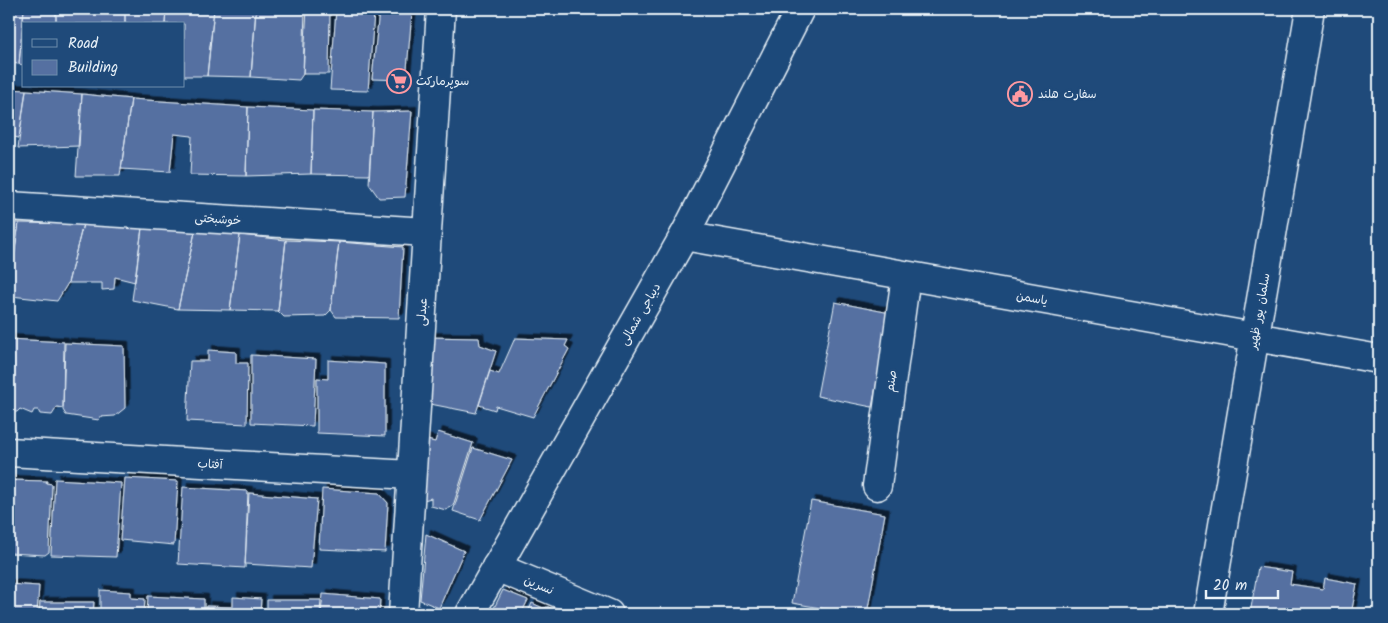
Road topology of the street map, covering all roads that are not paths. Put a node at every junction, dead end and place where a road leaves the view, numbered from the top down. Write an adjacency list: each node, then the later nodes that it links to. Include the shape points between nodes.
1 (441, 9): 5 (street, عبدلی)
2 (800, 9): 6 (street, دیباجی شمالی)
3 (1310, 9): 8 (street, سلمان پور ظهیر)
4 (9, 206): 5 (street, خوشبختی)
5 (427, 232): 11 (street, عبدلی)
6 (684, 236): 7 (street, یاسمن); 13 (street, دیباجی شمالی)
7 (906, 276): 8 (street, یاسمن); 12 (street, صنم)
8 (1255, 337): 9 (street, یاسمن); 17 (street, سلمان پور ظهیر)
9 (1379, 359)
10 (9, 452): 11 (street, آفتاب)
11 (412, 476): 14 (street, عبدلی)
12 (876, 486)
13 (496, 567): 15 (street, دیباجی شمالی); 16 (street, نسرین)
14 (403, 614)
15 (470, 614)
16 (609, 614)
17 (1208, 614)

